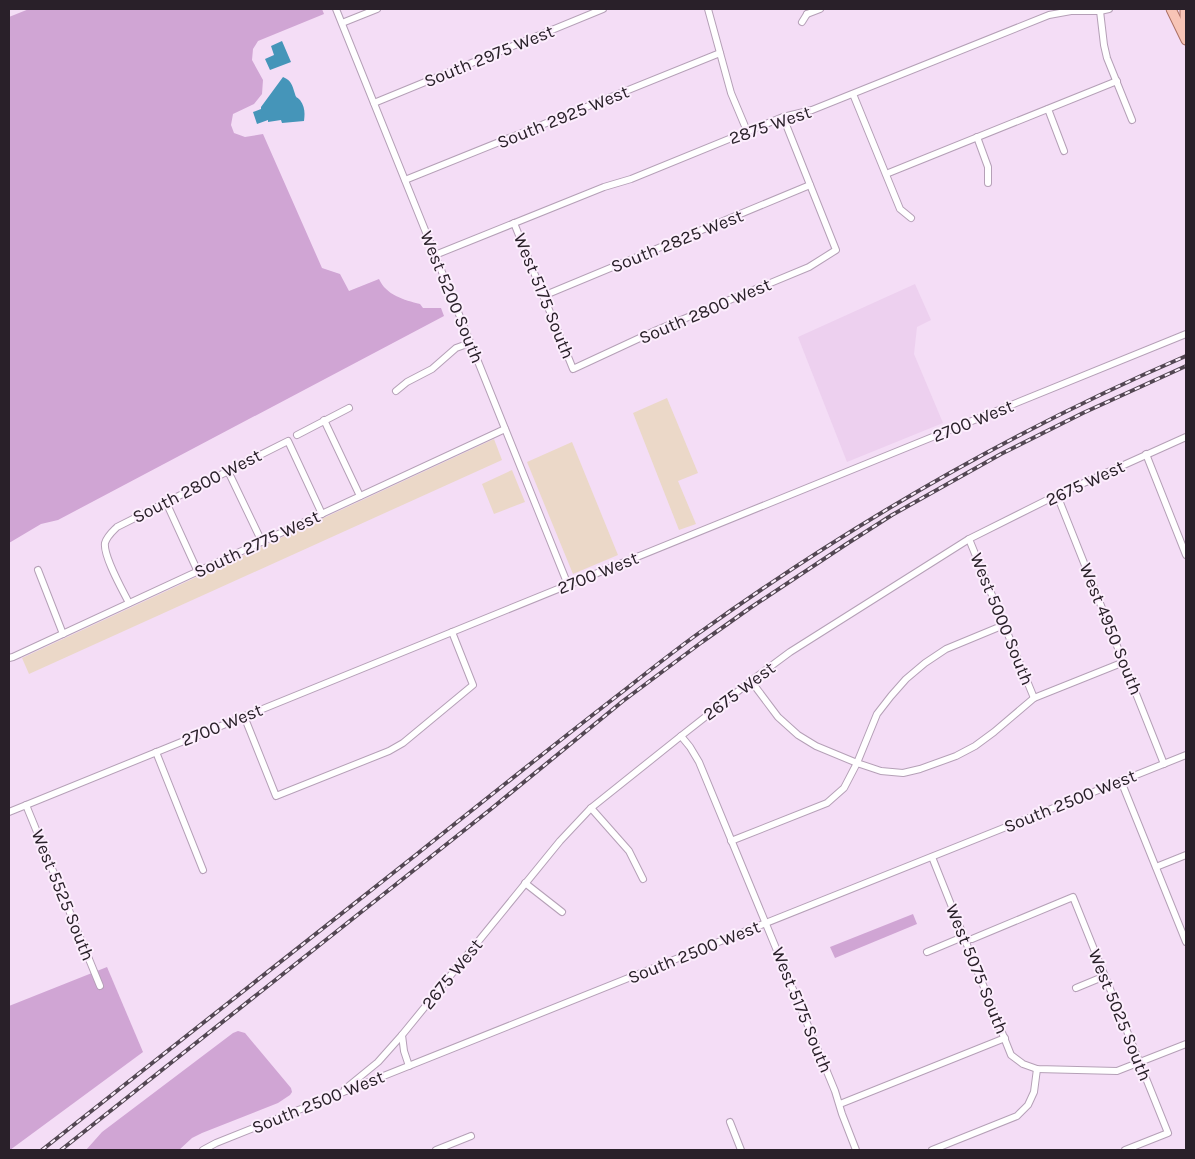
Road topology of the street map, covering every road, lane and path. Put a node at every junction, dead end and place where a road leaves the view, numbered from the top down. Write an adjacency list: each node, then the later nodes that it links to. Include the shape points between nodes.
1 (336, 9): 12 (street, West 5200 South)
2 (377, 9): 12 (street)
3 (603, 9): 17 (street, South 2975 West)
4 (708, 9): 14 (street)
5 (820, 9): 9 (street)
6 (1108, 9): 10 (street, 2875 West)
7 (1171, 9): 13 (main road)
8 (1184, 9): 13 (main road)
9 (806, 11): 11 (street)
10 (1100, 11): 15 (street, via 1104,45); 16 (street, 2875 West, via 1049,15)
11 (802, 22)
12 (342, 23): 17 (street, West 5200 South)
13 (1186, 39)
14 (720, 53): 21 (street, via 731,94); 25 (street, South 2925 West)
15 (1117, 81): 18 (street); 20 (street)
16 (854, 94): 19 (street, 2875 West); 24 (street)
17 (374, 103): 25 (street, West 5200 South)
18 (1048, 109): 22 (street); 23 (street)
19 (783, 117): 21 (street, 2875 West); 27 (street)
20 (1132, 120)
21 (747, 132): 29 (street, 2875 West)
22 (977, 137): 24 (street); 26 (street, via 988,167)
23 (1064, 151)
24 (886, 174): 28 (street, via 900,209)
25 (405, 180): 30 (street, West 5200 South)
26 (988, 183)
27 (810, 185): 31 (street, South 2825 West); 34 (street, South 2800 West, via 836,250 809,267)
28 (911, 218)
29 (514, 223): 30 (street, 2875 West); 31 (street, West 5175 South)
30 (435, 255): 33 (street, West 5200 South)
31 (543, 296): 34 (street, West 5175 South)
32 (1186, 334): 52 (street, 2700 West)
33 (470, 343): 35 (street, via 456,348 432,369); 38 (street, West 5200 South)
34 (573, 369)
35 (396, 391)
36 (348, 408): 37 (street)
37 (324, 420): 39 (street); 44 (street)
38 (505, 429): 44 (street, South 2775 West); 52 (street, West 5200 South)
39 (297, 435)
40 (1186, 437): 41 (street, 2675 West)
41 (1146, 454): 43 (street, 2675 West); 49 (street)
42 (228, 471): 45 (street, South 2800 West); 46 (street, South 2800 West, via 288,441); 48 (street)
43 (1057, 495): 47 (street, 2675 West); 58 (street, West 4950 South)
44 (360, 496): 46 (street, South 2775 West)
45 (166, 502): 51 (street); 53 (street, South 2800 West, via 117,527 105,544 106,554)
46 (322, 514): 48 (street, South 2775 West)
47 (969, 539): 54 (street, West 5000 South); 59 (street, 2675 West, via 790,652)
48 (262, 542): 51 (street, South 2775 West)
49 (1186, 555)
50 (38, 570): 56 (street)
51 (198, 572): 53 (street, South 2775 West)
52 (568, 585): 55 (street, 2700 West)
53 (129, 603): 56 (street, South 2775 West)
54 (1004, 625): 60 (street, West 5000 South); 65 (street, via 946,649 906,679 878,714)
55 (452, 632): 61 (street, 2700 West); 61 (street, via 473,685 389,751 276,796)
56 (64, 634): 57 (street, South 2775 West)
57 (9, 658)
58 (1124, 662): 60 (street); 66 (street, West 4950 South)
59 (752, 681): 62 (street, 2675 West); 65 (street, via 778,716 798,735)
60 (1034, 698): 65 (street, via 994,732 956,756 903,773 881,771)
61 (244, 716): 63 (street, 2700 West)
62 (681, 736): 69 (street, 2675 West); 71 (street, West 5175 South, via 699,762)
63 (156, 752): 68 (street, 2700 West); 75 (street)
64 (1186, 755): 66 (street, South 2500 West)
65 (857, 763): 71 (street, via 844,788 828,803)
66 (1164, 764): 67 (street, South 2500 West)
67 (1121, 781): 73 (street, South 2500 West); 74 (street)
68 (26, 805): 70 (street, 2700 West); 84 (street, West 5525 South)
69 (591, 808): 76 (street, via 629,851); 77 (street, 2675 West)
70 (9, 812)
71 (731, 841): 79 (street, West 5175 South)
72 (1186, 855): 74 (street)
73 (932, 857): 79 (street, South 2500 West); 80 (street, West 5075 South)
74 (1156, 867): 81 (street)
75 (203, 870)
76 (643, 879)
77 (525, 883): 78 (street); 86 (street, 2675 West)
78 (562, 912)
79 (766, 923): 90 (street, South 2500 West); 93 (street, West 5175 South)
80 (966, 939): 82 (street, via 958,939); 83 (street, West 5025 South, via 1073,897); 87 (street, West 5075 South)
81 (1186, 942)
82 (927, 952)
83 (1105, 976): 85 (street); 89 (street, West 5025 South)
84 (100, 986)
85 (1076, 988)
86 (402, 1035): 90 (street); 92 (street, 2675 West, via 378,1062)
87 (1005, 1038): 91 (street, West 5075 South, via 1012,1055); 93 (street)
88 (1186, 1044): 89 (street)
89 (1140, 1062): 91 (street, via 1117,1071); 101 (street, West 5025 South, via 1168,1133)
90 (409, 1066): 92 (street, South 2500 West)
91 (1037, 1069): 100 (street, via 1034,1092 1028,1105 1017,1116)
92 (339, 1094): 96 (street, South 2500 West)
93 (840, 1104): 99 (street, West 5175 South)
94 (730, 1122): 98 (street)
95 (471, 1136): 97 (street)
96 (203, 1150)
97 (436, 1150)
98 (741, 1150)
99 (856, 1150)
100 (932, 1150)
101 (1125, 1150)

